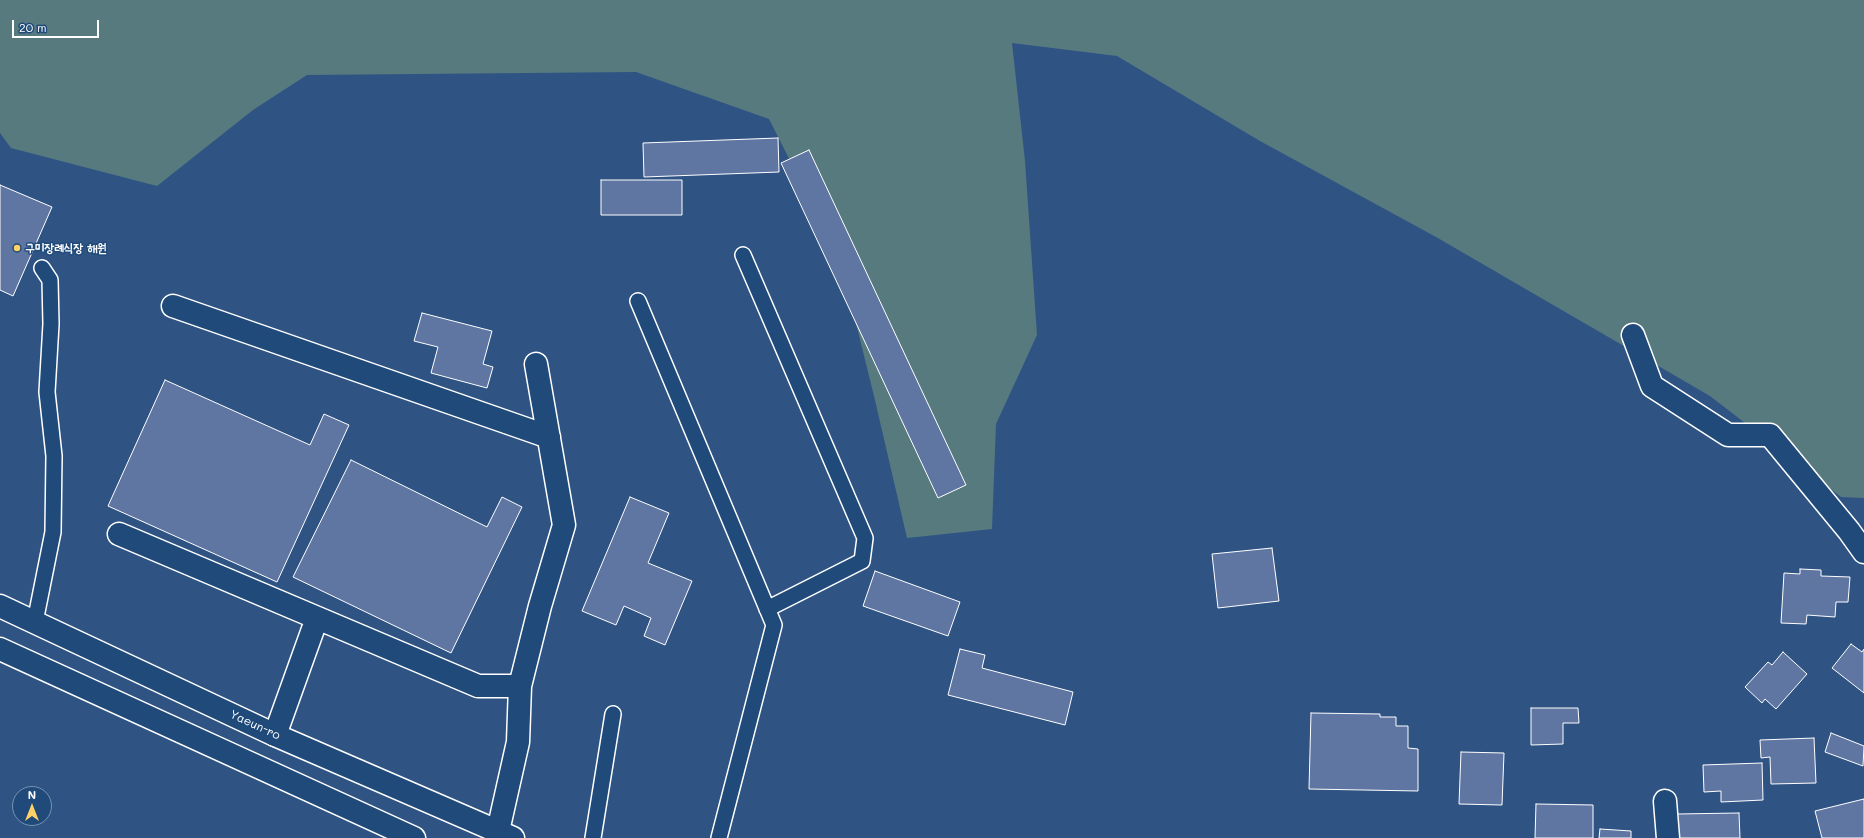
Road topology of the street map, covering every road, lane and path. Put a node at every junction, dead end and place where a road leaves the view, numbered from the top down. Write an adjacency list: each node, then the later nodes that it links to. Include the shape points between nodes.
1 (743, 256): 11 (lane, via 865,538 862,561)
2 (42, 268): 13 (lane, via 50,280 51,324 47,392 54,456 53,532)
3 (638, 301): 11 (lane)
4 (173, 306): 7 (street)
5 (1633, 335): 9 (street, via 1652,386 1728,435 1770,435)
6 (536, 364): 7 (street)
7 (549, 437): 15 (street, via 564,525)
8 (119, 534): 12 (street)
9 (1864, 552)
10 (0, 606): 13 (street, Yaeun-ro)
11 (767, 609): 22 (lane, via 774,625)
12 (317, 618): 15 (street, via 478,686); 17 (street)
13 (34, 622): 17 (street, Yaeun-ro)
14 (0, 649): 20 (street)
15 (520, 686): 19 (street, via 518,742)
16 (613, 714): 21 (lane)
17 (274, 735): 19 (street, Yaeun-ro)
18 (1665, 801): 23 (street)
19 (506, 835)
20 (414, 838)
21 (593, 838)
22 (718, 838)
23 (1668, 838)

